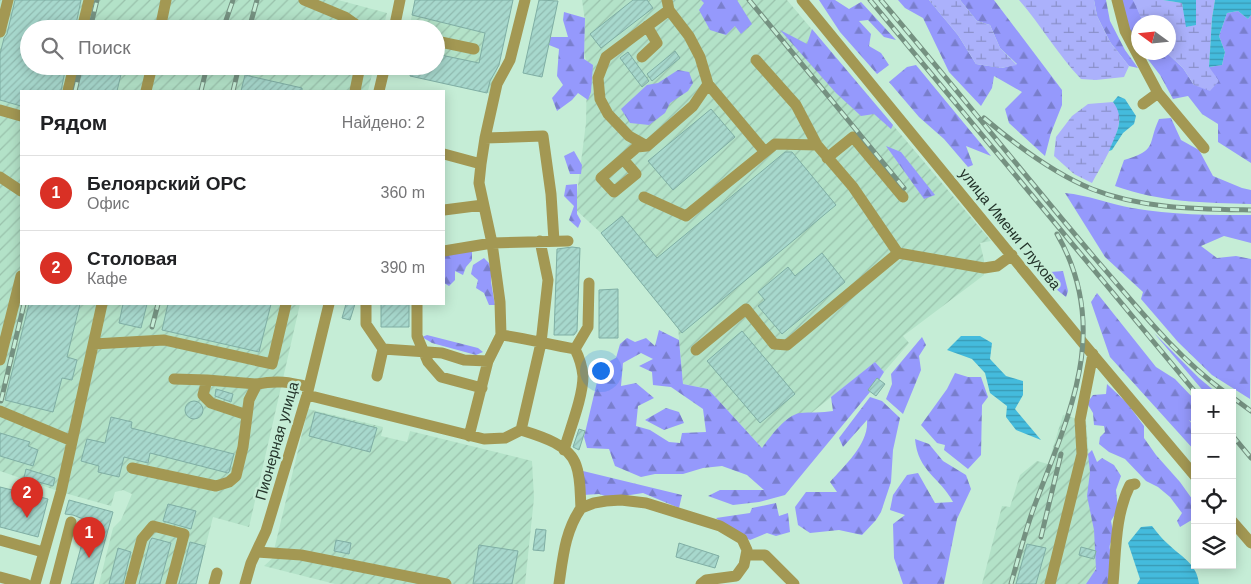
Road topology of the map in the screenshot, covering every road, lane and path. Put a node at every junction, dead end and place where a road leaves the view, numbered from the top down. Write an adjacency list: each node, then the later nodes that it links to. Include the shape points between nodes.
1 (8, 0): 15 (street)
2 (89, 0): 10 (street)
3 (166, 0): 11 (street)
4 (304, 0): 12 (street)
5 (400, 0): 13 (street)
6 (525, 0): 33 (street, via 510,60 497,84)
7 (802, 0): 54 (street, улица Имени Глухова)
8 (1117, 0): 29 (street, via 1125,31)
9 (668, 5): 14 (street); 24 (street, via 700,57)
10 (84, 20)
11 (162, 20)
12 (349, 20)
13 (396, 20)
14 (648, 26): 18 (street, via 657,43); 34 (street, via 606,57 598,78 600,99 608,114 629,136)
15 (0, 32)
16 (445, 43): 17 (street)
17 (474, 49)
18 (642, 57)
19 (756, 60): 35 (street, via 796,105)
20 (72, 75): 25 (street)
21 (150, 75): 26 (street)
22 (358, 75): 27 (street)
23 (383, 75): 28 (street)
24 (708, 84): 34 (street, via 693,106); 37 (street)
25 (68, 90)
26 (146, 90)
27 (355, 90)
28 (379, 90)
29 (1158, 93): 30 (street); 36 (street)
30 (1143, 104)
31 (0, 110): 32 (street)
32 (20, 116)
33 (485, 138): 41 (street); 49 (street, via 543,136)
34 (647, 146): 40 (street, via 636,147)
35 (816, 146): 37 (street, via 775,144); 39 (street)
36 (1204, 148)
37 (765, 152): 44 (street, via 686,216)
38 (445, 154): 41 (street)
39 (827, 158): 45 (street, via 853,137); 53 (street, via 853,188)
40 (623, 159)
41 (481, 164): 46 (street, via 479,183)
42 (0, 177): 43 (street)
43 (20, 189)
44 (644, 197)
45 (903, 197)
46 (483, 205): 47 (street); 51 (street)
47 (445, 210)
48 (540, 241): 49 (street); 51 (street); 63 (street, via 548,280)
49 (554, 241): 50 (street)
50 (568, 241)
51 (492, 243): 52 (street); 62 (street)
52 (445, 251)
53 (898, 253): 54 (street, via 984,268 997,266); 67 (street, via 787,345 774,344 746,309)
54 (1012, 255): 69 (street, улица Имени Глухова)
55 (20, 280): 70 (street)
56 (590, 283): 65 (street, via 588,327)
57 (102, 305): 64 (street)
58 (286, 305): 64 (street, via 272,364 164,340)
59 (329, 305): 77 (street, Пионерная улица)
60 (366, 305): 66 (street, via 366,324)
61 (417, 305): 68 (street, via 417,336)
62 (501, 335): 63 (street); 71 (street)
63 (541, 343): 65 (street); 80 (street)
64 (94, 344): 82 (street)
65 (575, 349): 83 (street, via 583,376)
66 (383, 350): 68 (street); 72 (street)
67 (696, 350)
68 (424, 352): 71 (street); 76 (street, via 441,377)
69 (1093, 354): 85 (street, улица Имени Глухова); 106 (street, via 1080,420 1082,454)
70 (0, 360)
71 (488, 361): 76 (street)
72 (377, 376)
73 (174, 379): 74 (street)
74 (207, 380): 75 (street); 79 (street, via 203,395 211,403)
75 (256, 384): 77 (street, via 283,381); 79 (street)
76 (482, 388): 81 (street)
77 (308, 391): 81 (street); 93 (street, Пионерная улица)
78 (0, 411): 82 (street)
79 (247, 415): 84 (street, via 236,476 229,482 216,486)
80 (521, 430): 81 (street, via 505,438); 83 (street)
81 (469, 436)
82 (72, 441): 92 (street)
83 (564, 450): 87 (street, via 576,464)
84 (132, 468)
85 (1191, 471)
86 (1135, 484): 107 (street, via 1130,485 1124,496)
87 (581, 508): 94 (street, via 606,501 646,503 720,526 742,539); 103 (street, via 566,539)
88 (71, 522): 98 (street)
89 (1235, 524): 91 (street)
90 (0, 540): 92 (street)
91 (1251, 543)
92 (43, 552): 97 (street)
93 (257, 552): 101 (street, Пионерная улица); 102 (street, via 301,555)
94 (747, 555): 104 (street, via 736,576 706,580); 105 (street, via 765,555)
95 (0, 577): 96 (street)
96 (26, 584)
97 (34, 584)
98 (55, 584)
99 (130, 584): 100 (street, via 142,539 153,526 184,534)
100 (171, 584)
101 (245, 584)
102 (446, 584)
103 (559, 584)
104 (702, 584)
105 (794, 584)
106 (1050, 584)
107 (1113, 584)

